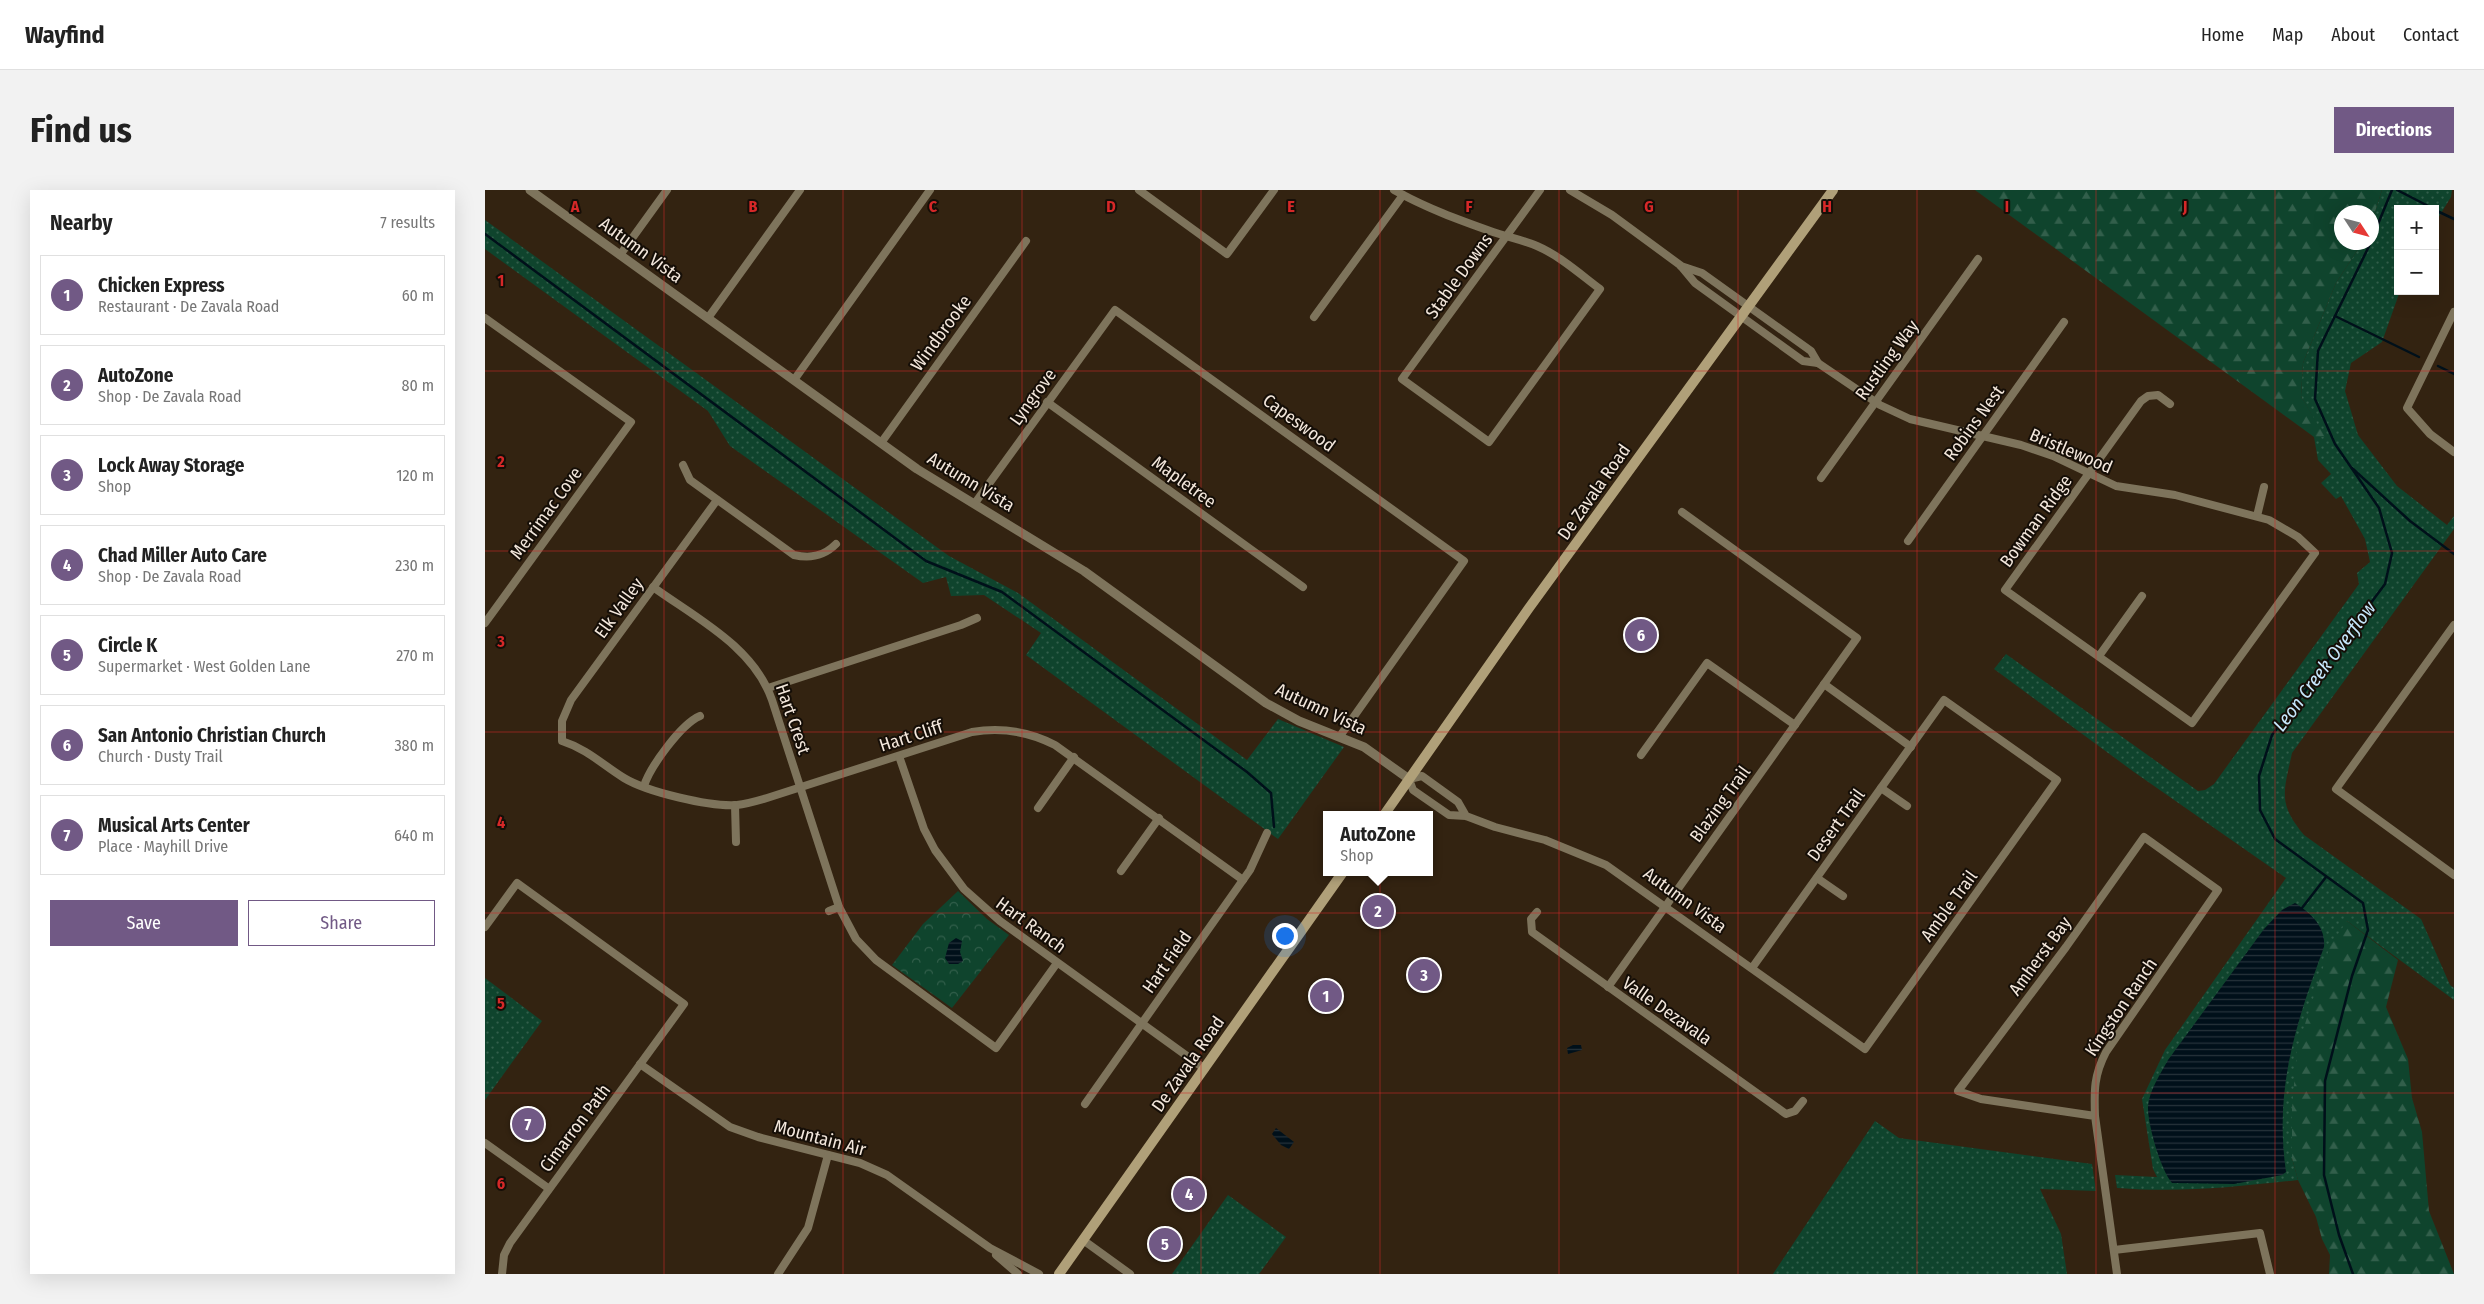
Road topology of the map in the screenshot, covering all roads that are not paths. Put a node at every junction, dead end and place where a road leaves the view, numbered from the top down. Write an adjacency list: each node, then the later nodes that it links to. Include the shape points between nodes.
1 (667, 190): 14 (street)
2 (800, 190): 23 (street)
3 (930, 190): 26 (street)
4 (1139, 190): 5 (street, via 1227,254)
5 (1274, 190)
6 (1394, 190): 11 (street)
7 (1540, 190): 12 (street, Stable Downs)
8 (1570, 190): 16 (street, via 1612,215)
9 (1833, 190): 17 (main road, De Zavala Road)
10 (532, 191): 14 (street, Autumn Vista)
11 (1403, 195): 12 (street, via 1431,210); 20 (street)
12 (1506, 236): 12 (street, Stable Downs, via 1548,252 1600,289 1489,442 1402,379)
13 (1026, 241): 31 (street, Windbrooke)
14 (620, 255): 23 (street, Autumn Vista)
15 (1977, 259): 28 (street, Rustling Way)
16 (1679, 265): 17 (street, Bristlewood, via 1702,273); 21 (street, Bristlewood, via 1695,283)
17 (1748, 306): 21 (main road, De Zavala Road); 25 (street, Bristlewood, via 1811,350)
18 (1115, 310): 27 (street, Lyngrove); 54 (street, Capeswood, via 1464,561)
19 (2454, 312): 32 (street, via 2407,408 2430,434)
20 (1314, 317)
21 (1740, 317): 25 (street, Bristlewood, via 1803,361); 60 (main road, De Zavala Road)
22 (485, 318): 47 (street, Merrimac Cove, via 631,422)
23 (708, 318): 26 (street, Autumn Vista)
24 (2064, 322): 30 (street, Robins Nest)
25 (1818, 363): 28 (street, Bristlewood)
26 (794, 380): 31 (street, Autumn Vista)
27 (1047, 402): 38 (street, Lyngrove); 44 (street, Mapletree)
28 (1875, 402): 30 (street, Bristlewood, via 1910,419); 35 (street, Rustling Way)
29 (2170, 404): 34 (street, Bowman Ridge, via 2158,394 2141,401)
30 (1983, 436): 34 (street, Bristlewood, via 2053,456); 41 (street, Robins Nest)
31 (881, 443): 38 (street, Autumn Vista, via 917,469)
32 (2454, 452)
33 (683, 465): 37 (street, via 690,480)
34 (2088, 473): 40 (street, Bristlewood, via 2127,489 2175,495); 49 (street, Bowman Ridge, via 2005,590)
35 (1821, 478)
36 (2264, 487): 40 (street)
37 (717, 500): 42 (street, via 794,555 811,558); 43 (street, Elk Valley)
38 (975, 503): 54 (street, Autumn Vista, via 1084,571 1282,713)
39 (1682, 512): 50 (street, Blazing Trail, via 1857,638)
40 (2257, 516): 49 (street, Bristlewood, via 2289,530 2315,553 2192,723)
41 (1908, 540)
42 (836, 544)
43 (653, 587): 51 (street, Hart Crest, via 739,650 750,660); 55 (street, Elk Valley, via 571,700 562,722)
44 (1303, 587)
45 (2142, 596): 49 (street)
46 (977, 618): 51 (street)
47 (485, 623)
48 (2454, 625): 74 (street, via 2336,789)
49 (2099, 656)
50 (1823, 684): 53 (street, Blazing Trail); 56 (street)
51 (768, 688): 63 (street, Hart Crest)
52 (700, 716): 62 (street, via 686,724 649,774)
53 (1795, 725): 57 (street, via 1707,662); 80 (street, Blazing Trail)
54 (1340, 736): 60 (street, Autumn Vista, via 1364,747)
55 (561, 741): 62 (street, Hart Cliff, via 588,752 624,778)
56 (1911, 747): 61 (street, Desert Trail, via 1944,700); 64 (street, Desert Trail)
57 (1641, 755)
58 (899, 756): 59 (street, Hart Cliff, via 961,735 997,729 1033,735); 63 (street, Hart Cliff); 85 (street, Hart Ranch, via 924,828 948,870 981,906)
59 (1074, 758): 67 (street); 70 (street, Hart Cliff)
60 (1409, 778): 68 (main road, De Zavala Road); 69 (street, Autumn Vista, via 1413,790 1449,815); 69 (street, Autumn Vista, via 1422,776 1458,802)
61 (2057, 780): 89 (street, Amble Trail)
62 (644, 786): 65 (street, Hart Cliff, via 690,800)
63 (800, 788): 65 (street, Hart Cliff); 81 (street, Hart Crest)
64 (1881, 788): 66 (street); 76 (street, Desert Trail)
65 (735, 805): 72 (street)
66 (1907, 806)
67 (1038, 808)
68 (1387, 811)
69 (1466, 816): 80 (street, Autumn Vista, via 1590,857)
70 (1159, 818): 73 (street); 77 (street, Hart Cliff)
71 (1267, 833): 77 (street, Hart Field)
72 (736, 842)
73 (1121, 871)
74 (2454, 875)
75 (1340, 876): 91 (main road, De Zavala Road)
76 (1817, 878): 79 (street); 86 (street, Desert Trail)
77 (1243, 880): 88 (street, Hart Field)
78 (2218, 890): 94 (street, Kingston Ranch, via 2106,1052 2097,1070); 94 (street, Amherst Bay, via 2144,837 1959,1091 1981,1099)
79 (1843, 896)
80 (1665, 906): 86 (street, Autumn Vista); 87 (street, Blazing Trail)
81 (839, 907): 82 (street); 85 (street, Hart Crest, via 856,939 876,960 996,1048)
82 (829, 911)
83 (1537, 912): 87 (street, Valle Dezavala, via 1531,920 1532,932)
84 (485, 927): 90 (street, Cimarron Path, via 517,883 684,1004)
85 (1057, 963): 88 (street, Hart Ranch)
86 (1753, 968): 89 (street, Autumn Vista)
87 (1608, 987): 92 (street, Valle Dezavala, via 1786,1114 1795,1111)
88 (1141, 1024): 91 (street, Hart Ranch); 93 (street, Hart Field)
89 (1865, 1049)
90 (640, 1064): 96 (street, Mountain Air, via 730,1127); 97 (street, Cimarron Path)
91 (1205, 1068): 98 (main road, De Zavala Road)
92 (1803, 1101)
93 (1085, 1104)
94 (2095, 1116): 100 (street, Kingston Ranch)
95 (485, 1143): 97 (street)
96 (828, 1155): 99 (street, Mountain Air, via 860,1163 887,1175); 102 (street, via 809,1228)
97 (548, 1188): 101 (street, Cimarron Path, via 510,1243 504,1255)
98 (1083, 1240): 105 (main road, De Zavala Road); 106 (street)
99 (989, 1248): 103 (street, Mountain Air); 104 (street, Mountain Air)
100 (2114, 1250): 107 (street, Kingston Ranch); 108 (street, via 2260,1233)
101 (502, 1274)
102 (778, 1274)
103 (1018, 1274)
104 (1039, 1274)
105 (1059, 1274)
106 (1130, 1274)
107 (2117, 1274)
108 (2270, 1274)

